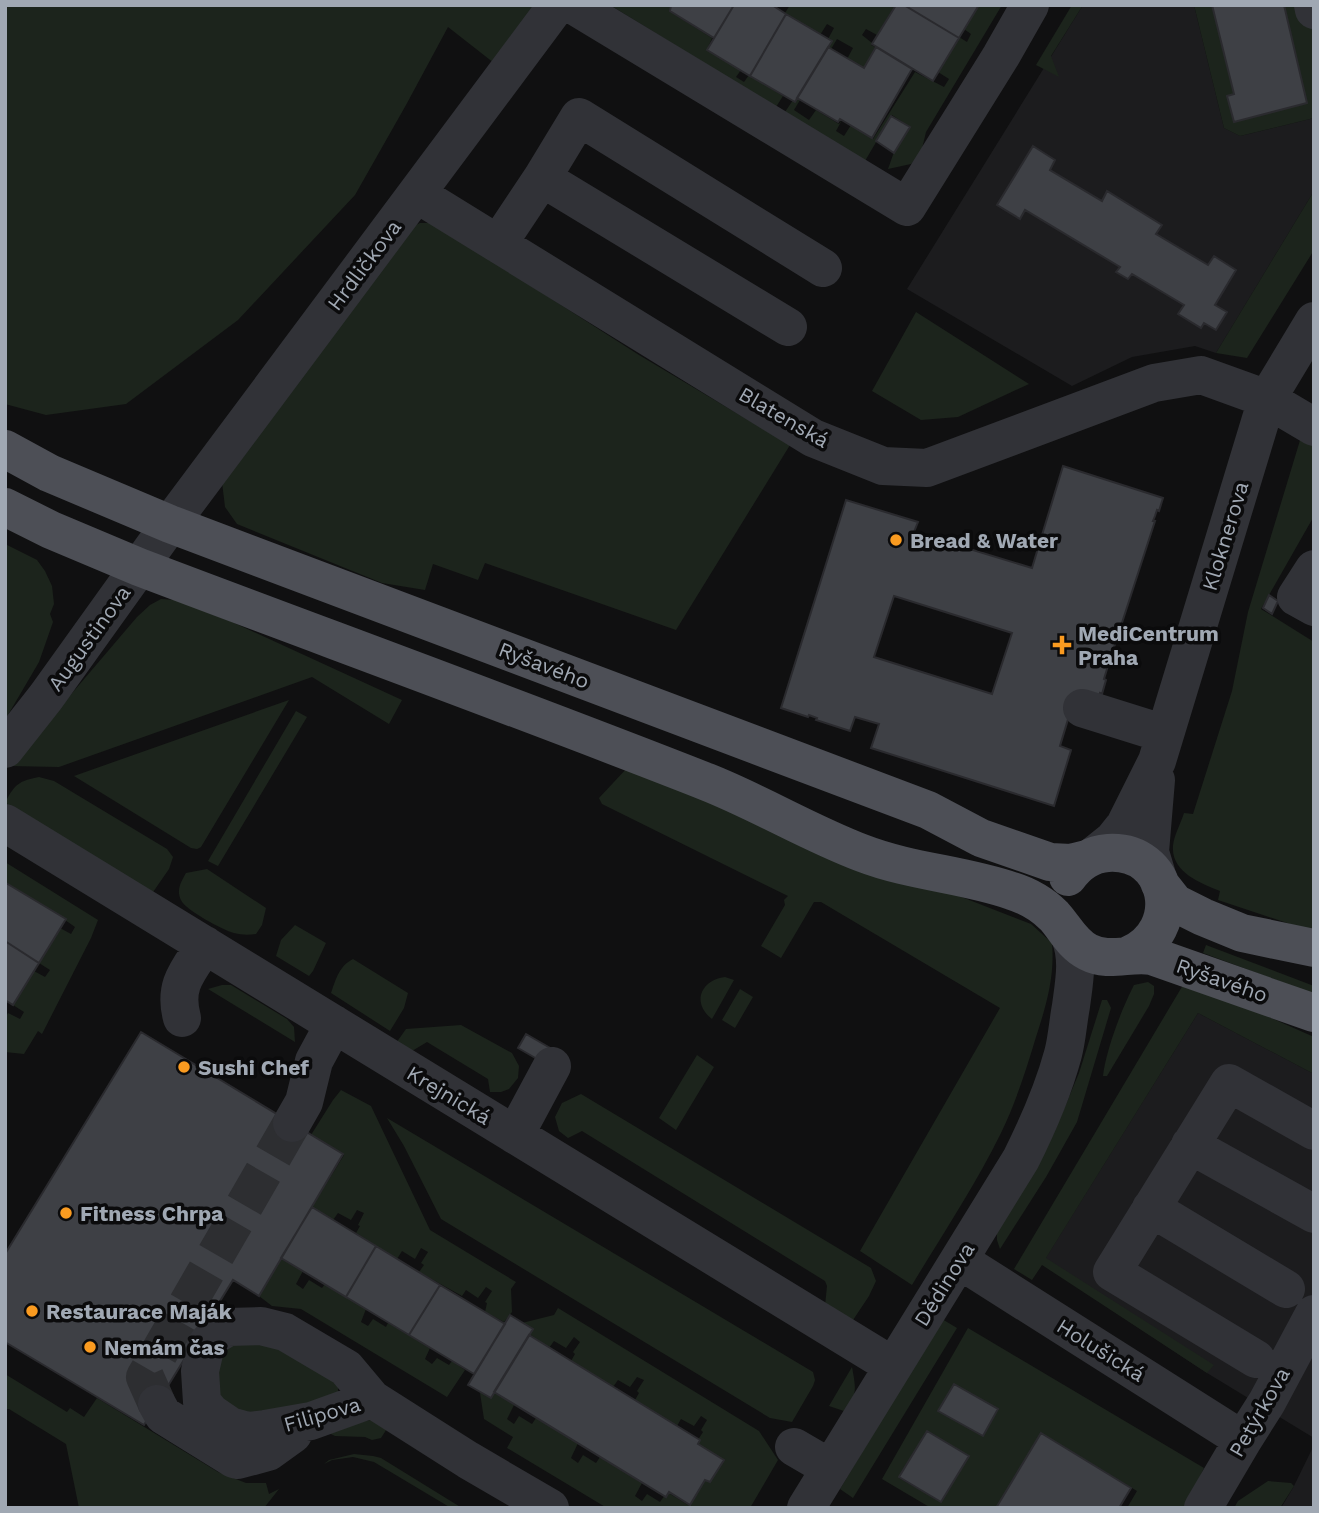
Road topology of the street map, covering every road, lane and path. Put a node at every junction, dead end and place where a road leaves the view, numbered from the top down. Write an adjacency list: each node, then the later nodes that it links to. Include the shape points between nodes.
1 (557, 5): 5 (street, Hrdličkova)
2 (573, 5): 3 (street, via 907,207)
3 (1030, 5)
4 (542, 178): 6 (street); 7 (street, via 579,117); 9 (street)
5 (417, 194): 6 (street, Blatenská); 14 (street, Hrdličkova)
6 (498, 244): 10 (street, Blatenská, via 813,438 883,466 927,468 1154,383 1201,375)
7 (823, 268)
8 (1314, 321): 10 (street, Kloknerova)
9 (788, 327)
10 (1267, 399): 11 (street, Blatenská); 19 (street, Kloknerova)
11 (1314, 427)
12 (5, 449): 14 (main road, Ryšavého)
13 (5, 508): 15 (main road, Ryšavého)
14 (170, 524): 15 (street, Augustinova); 22 (main road, Ryšavého, via 928,810 981,838 1050,862)
15 (139, 567): 20 (street, Augustinova); 24 (main road, Ryšavého, via 709,783 868,856 1012,891 1042,905)
16 (1314, 569): 17 (street, via 1296,597)
17 (1314, 607)
18 (1082, 708): 19 (street)
19 (1161, 747): 22 (street, Kloknerova, via 1125,825); 23 (street, Kloknerova, via 1150,852)
20 (5, 750)
21 (5, 823): 25 (street, Krejnická)
22 (1090, 858): 23 (main road, Ryšavého, via 1103,853 1133,857); 24 (main road, via 1072,870 1063,885 1059,912)
23 (1160, 883): 26 (main road, Ryšavého, via 1175,903 1203,918 1242,933); 27 (main road, Ryšavého, via 1165,904 1162,923 1152,940)
24 (1068, 934): 27 (main road, Ryšavého, via 1097,956); 31 (street, Dědinova, via 1075,971)
25 (205, 945): 29 (street, via 178,993); 30 (street, Krejnická)
26 (1314, 948)
27 (1127, 956): 28 (main road, Ryšavého, via 1152,956); 31 (street, Dědinova, via 1110,969 1097,988)
28 (1314, 1013)
29 (181, 1018)
30 (334, 1024): 33 (street, via 314,1061 304,1102); 35 (street, Krejnická)
31 (1064, 1052): 39 (street, Dědinova, via 1045,1109 1021,1159)
32 (552, 1066): 35 (street)
33 (292, 1124)
34 (1314, 1131): 36 (street, via 1229,1083)
35 (516, 1135): 43 (street, Krejnická)
36 (1191, 1145): 37 (street); 38 (street)
37 (1152, 1208): 40 (street); 42 (street, via 1112,1272)
38 (1314, 1214)
39 (959, 1260): 43 (street, Dědinova); 47 (street, Holušická)
40 (1286, 1289)
41 (1314, 1314): 47 (street, Petýrkova)
42 (1256, 1359)
43 (893, 1366): 49 (street, Dědinova)
44 (372, 1399): 46 (street, Filipova); 46 (street, Filipova, via 346,1368 285,1332 261,1326 228,1327 206,1345 200,1383 202,1402 211,1413 248,1431); 50 (street, Filipova)
45 (157, 1404): 46 (street, via 163,1415 238,1460 268,1452)
46 (311, 1421)
47 (1242, 1440): 52 (street, Petýrkova)
48 (794, 1447): 49 (street)
49 (830, 1468): 51 (street, Dědinova)
50 (550, 1508)
51 (806, 1508)
52 (1203, 1508)

